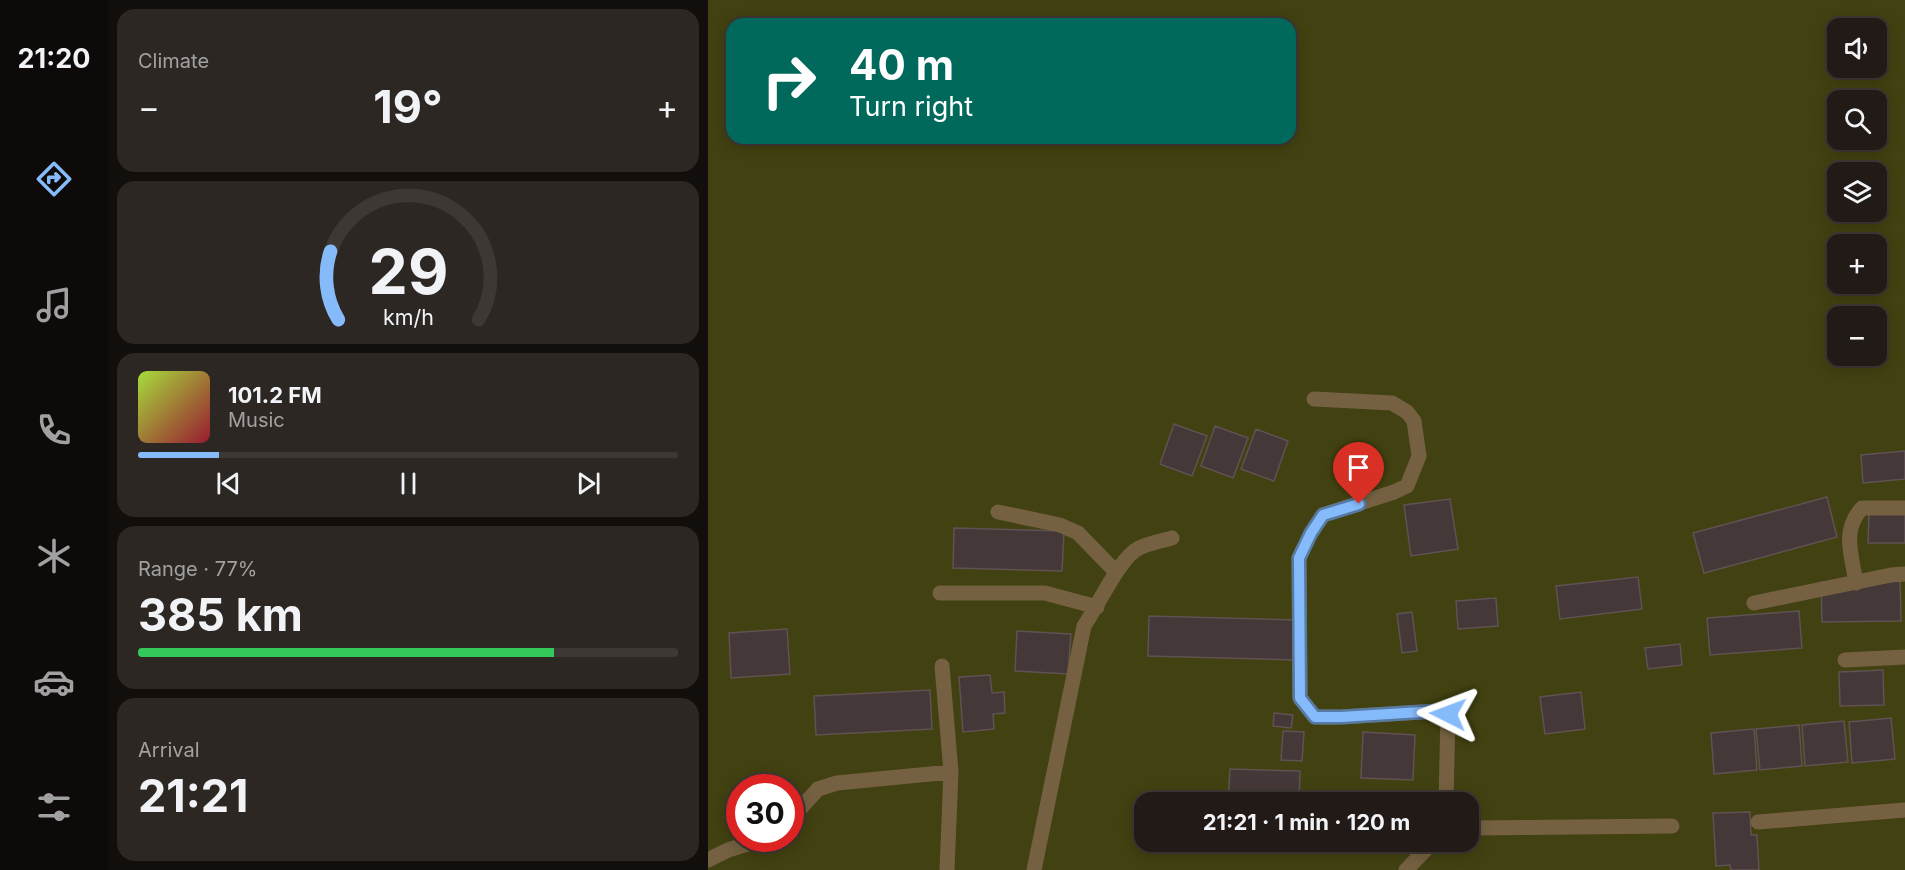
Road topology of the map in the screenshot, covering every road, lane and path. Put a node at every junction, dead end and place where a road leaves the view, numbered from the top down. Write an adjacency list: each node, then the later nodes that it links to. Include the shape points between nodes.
1 (1314, 399): 15 (street, via 1392,403 1414,421 1419,456 1407,486 1323,515 1311,533 1299,558 1300,698 1315,717 1437,711 1448,714)
2 (1905, 508): 7 (street, via 1862,508 1856,515 1848,533)
3 (998, 512): 5 (street, via 1060,525 1078,533)
4 (1172, 538): 5 (street, via 1137,548)
5 (1116, 572): 10 (street)
6 (1905, 574): 7 (street)
7 (1856, 583): 9 (street)
8 (940, 593): 10 (street, via 1045,593)
9 (1754, 603)
10 (1097, 607): 25 (street, via 1084,626)
11 (1905, 657): 12 (street)
12 (1845, 660)
13 (942, 666): 14 (street)
14 (951, 772): 16 (street, via 837,783 818,789); 24 (street)
15 (1446, 792)
16 (804, 804)
17 (1905, 810): 18 (street)
18 (1758, 822)
19 (1672, 826): 20 (street)
20 (1479, 828)
21 (726, 851): 23 (street)
22 (1423, 852): 26 (street)
23 (708, 860)
24 (947, 870)
25 (1034, 870)
26 (1406, 870)

